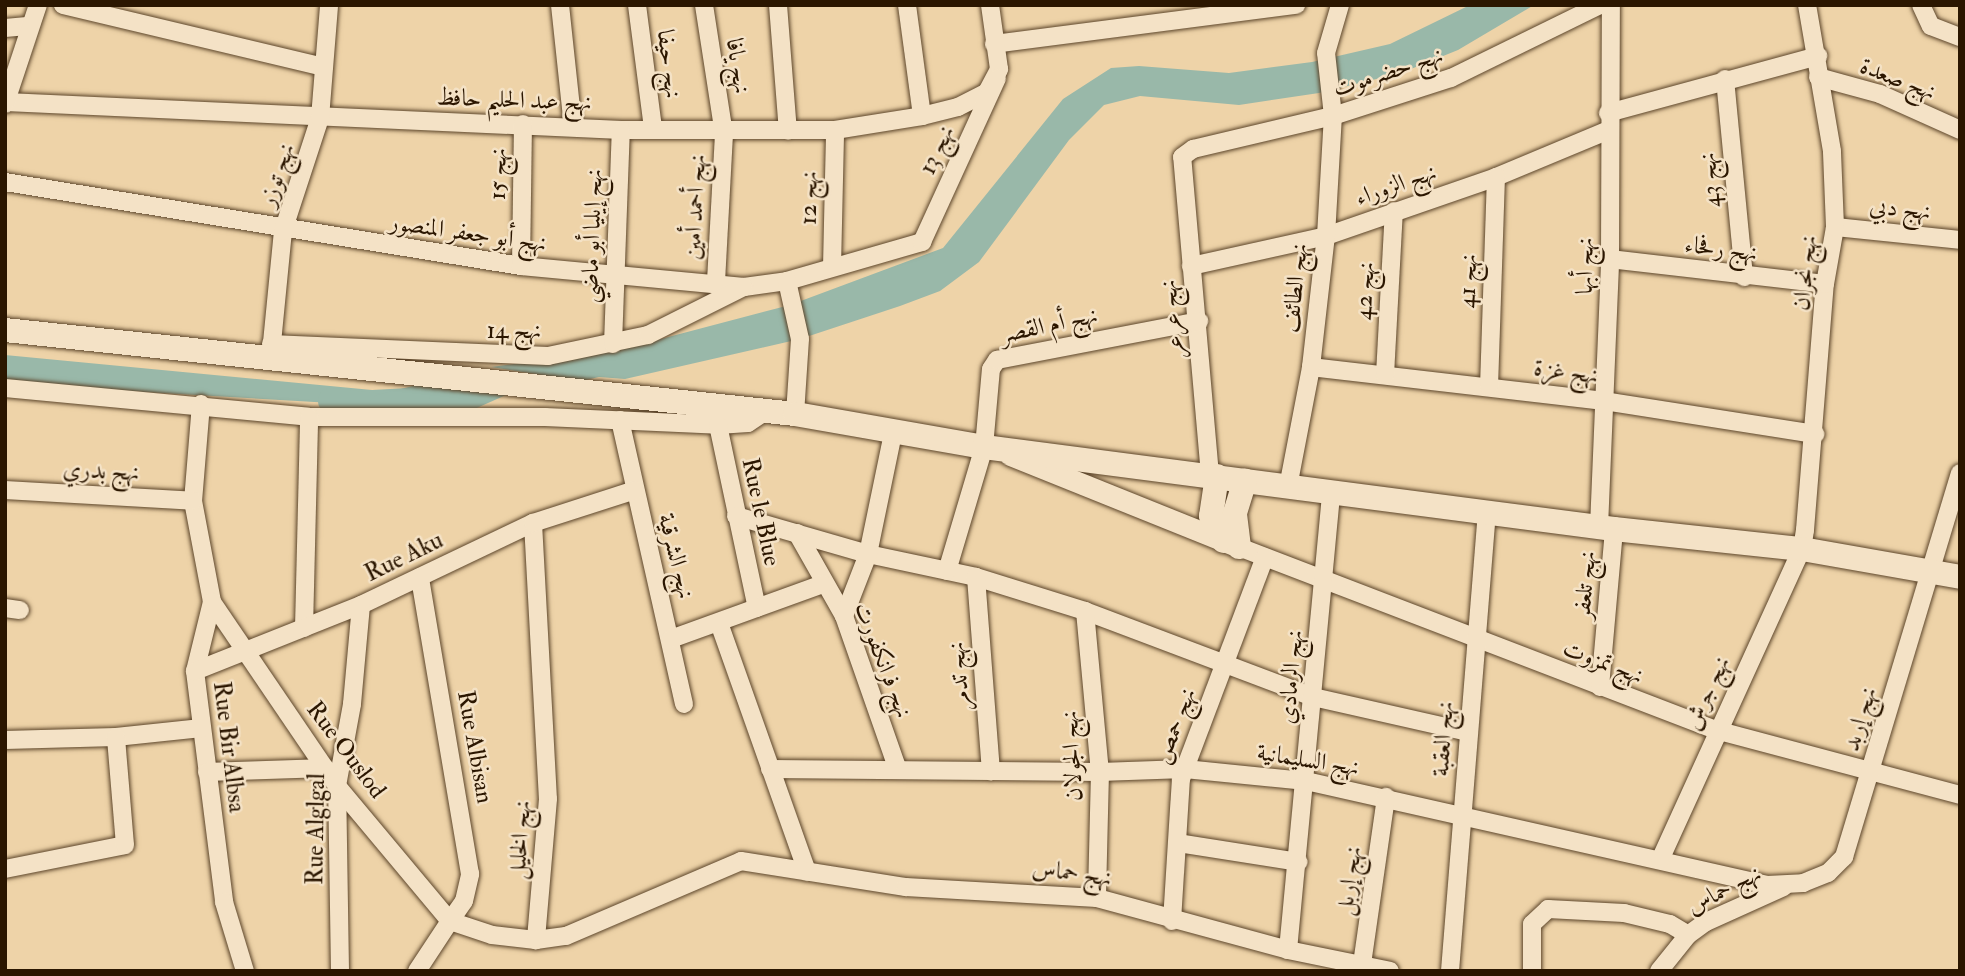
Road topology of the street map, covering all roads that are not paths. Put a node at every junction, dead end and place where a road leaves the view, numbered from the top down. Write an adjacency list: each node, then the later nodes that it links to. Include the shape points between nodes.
1 (38, 5): 17 (street)
2 (63, 5): 22 (street)
3 (329, 5): 22 (street, نهج توزر)
4 (560, 5): 32 (street)
5 (637, 5): 33 (street, نهج حيفا)
6 (704, 5): 38 (street, نهج يافا)
7 (778, 5): 37 (street)
8 (907, 5): 27 (street)
9 (990, 5): 20 (street)
10 (1296, 5): 16 (street)
11 (1340, 5): 28 (street, نهج الطائف, via 1326,53)
12 (1600, 5): 28 (street, نهج حضرموت, via 1494,61)
13 (1611, 5): 30 (street, نهج أبها)
14 (1807, 5): 21 (street, نهج نجران)
15 (1921, 5): 19 (street, via 1931,26)
16 (1140, 13): 20 (street)
17 (30, 26): 18 (street); 26 (street)
18 (5, 28)
19 (1960, 37)
20 (995, 44): 23 (street)
21 (1818, 56): 24 (street, نهج نجران); 25 (street, نهج الزوراء)
22 (324, 67): 29 (street, نهج توزر)
23 (998, 74): 27 (street, نهج عبد الحليم حافظ, via 974,100); 47 (street, نهج 13)
24 (1818, 77): 36 (street, نهج صعدة, via 1880,94); 43 (street, نهج نجران, via 1835,174)
25 (1725, 79): 30 (street, نهج الزوراء); 53 (street, نهج 43)
26 (6, 103): 29 (street, نهج عبد الحليم حافظ)
27 (922, 116): 35 (street, نهج عبد الحليم حافظ)
28 (1333, 116): 39 (street, نهج حضرموت, via 1193,149); 45 (street, نهج الطائف)
29 (320, 118): 31 (street, نهج عبد الحليم حافظ); 44 (street, نهج توزر)
30 (1609, 121): 40 (street, نهج الزوراء); 48 (street, نهج أبها)
31 (523, 124): 32 (street, نهج عبد الحليم حافظ); 49 (street, نهج 15)
32 (573, 126): 34 (street, نهج عبد الحليم حافظ)
33 (653, 129): 34 (street, نهج عبد الحليم حافظ); 38 (street, نهج عبد الحليم حافظ)
34 (621, 130): 52 (street, نهح إيليا أبو ماضي)
35 (835, 130): 37 (street, نهج عبد الحليم حافظ); 51 (street, نهج 12)
36 (1960, 130)
37 (788, 131): 38 (street, نهج عبد الحليم حافظ)
38 (724, 134): 55 (street, نهج أحمد أمين)
39 (1182, 157): 50 (street, نهج عرعر)
40 (1496, 177): 42 (street, نهج الزوراء); 66 (street, نهج 41)
41 (5, 183): 44 (street, نهج أبو جعفر المنصور)
42 (1394, 211): 45 (street, نهج الزوراء); 65 (street, نهج 42)
43 (1835, 228): 46 (street, نهج دبي); 56 (street, نهج نجران)
44 (283, 231): 49 (street, نهج أبو جعفر المنصور); 63 (street, نهج توزر)
45 (1326, 236): 50 (street, نهج الزوراء); 64 (street, نهج الطائف)
46 (1960, 240)
47 (922, 242): 51 (street, نهج أبو جعفر المنصور)
48 (1610, 260): 53 (street, نهج رفحاء); 68 (street, نهج أبها)
49 (521, 266): 52 (street, نهج أبو جعفر المنصور)
50 (1191, 266): 58 (street, نهج عرعر)
51 (832, 267): 54 (street, نهج أبو جعفر المنصور)
52 (614, 277): 55 (street, نهج أبو جعفر المنصور); 62 (street, نهح إيليا أبو ماضي)
53 (1744, 277): 56 (street, نهج رفحاء)
54 (787, 281): 57 (street, نهج أبو جعفر المنصور); 71 (street, via 800,339)
55 (716, 284): 57 (street, نهج أبو جعفر المنصور)
56 (1825, 284): 76 (street, نهج نجران)
57 (744, 287): 62 (street, نهج 14, via 648,335)
58 (1199, 321): 77 (street, نهج أم القصر, via 997,360 992,369); 79 (street, نهج عرعر)
59 (5, 330): 60 (main road)
60 (30, 335): 61 (street); 63 (main road)
61 (5, 339)
62 (613, 344): 63 (street, نهج 14, via 548,356)
63 (271, 352): 70 (main road)
64 (1311, 368): 65 (street, نهج غزة); 81 (street, نهج الطائف)
65 (1385, 375): 66 (street, نهج غزة)
66 (1489, 387): 68 (street, نهج غزة)
67 (5, 388): 69 (street)
68 (1604, 401): 76 (street, نهج غزة); 89 (street, نهج أبها)
69 (201, 404): 72 (street); 85 (street, Rue Bir Albsa)
70 (762, 410): 71 (main road); 74 (street, via 748,423)
71 (795, 414): 75 (main road)
72 (309, 417): 73 (street); 108 (street)
73 (620, 420): 74 (street); 82 (street, نهج الشرقية)
74 (718, 425): 87 (street, Rue le Blue)
75 (893, 433): 77 (main road); 93 (street)
76 (1815, 434): 92 (street, نهج نجران)
77 (990, 448): 79 (main road); 91 (street); 95 (street)
78 (1960, 473): 96 (street, نهج إربد)
79 (1213, 476): 80 (main road); 91 (main road, via 1211,516)
80 (1245, 480): 81 (main road); 91 (main road)
81 (1288, 487): 84 (main road)
82 (635, 490): 88 (street, Rue Aku); 109 (street, نهج الشرقية)
83 (5, 491): 85 (street, نهج بدري)
84 (1331, 492): 86 (main road); 100 (street, نهج الرمادي)
85 (193, 501): 102 (street, Rue Bir Albsa)
86 (1487, 512): 89 (main road); 110 (street, نهج العقبة)
87 (736, 516): 90 (street); 104 (street, Rue le Blue)
88 (533, 523): 97 (street, Rue Aku); 146 (street, نهج الخليل, via 548,799)
89 (1607, 528): 92 (main road); 114 (street, نهج تلعفر)
90 (797, 533): 93 (street); 101 (street, نهج فرانكفورت)
91 (1231, 544): 94 (street, نهج تمزوت)
92 (1802, 549): 96 (main road); 118 (street, نهج جرش)
93 (868, 554): 95 (street); 106 (street)
94 (1265, 557): 100 (street, نهج تمزوت); 112 (street, نهج حمص)
95 (947, 572): 98 (street)
96 (1931, 573): 99 (main road); 129 (street, نهج إربد)
97 (420, 577): 103 (street, Rue Aku); 143 (street, Rue Albisan, via 470,874 464,901)
98 (975, 577): 105 (street); 126 (street, نهج تدمر)
99 (1960, 577)
100 (1325, 579): 110 (street, نهج تمزوت); 115 (street, نهج الرمادي)
101 (823, 583): 104 (street); 106 (street, نهج فرانكفورت)
102 (212, 602): 111 (street, Rue Ouslod); 113 (street, Rue Bir Albsa)
103 (361, 605): 108 (street, Rue Aku); 131 (street, Rue Alglgal, via 352,704)
104 (757, 608): 107 (street)
105 (1085, 611): 112 (street); 128 (street, نهج الجولان)
106 (844, 616): 125 (street, نهج فرانكفورت)
107 (719, 623): 109 (street); 123 (street)
108 (304, 628): 111 (street, Rue Aku)
109 (671, 639): 116 (street, نهج الشرقية)
110 (1475, 640): 114 (street, نهج تمزوت); 119 (street, نهج العقبة)
111 (245, 649): 113 (street, Rue Aku); 122 (street, Rue Ouslod)
112 (1226, 663): 115 (street); 124 (street, نهج حمص)
113 (195, 671): 117 (street, Rue Bir Albsa)
114 (1600, 687): 118 (street, نهج تمزوت)
115 (1313, 697): 119 (street); 130 (street, نهج الرمادي)
116 (684, 704)
117 (202, 728): 120 (street); 127 (street, Rue Bir Albsa)
118 (1716, 730): 129 (street, نهج تمزوت); 136 (street, نهج جرش)
119 (1468, 732): 134 (street, نهج العقبة)
120 (116, 737): 121 (street); 138 (street, via 125,845)
121 (5, 740)
122 (325, 768): 127 (street); 131 (street, Rue Ouslod)
123 (769, 769): 125 (street, نهج السليمانية); 139 (street)
124 (1185, 769): 128 (street, نهج السليمانية); 130 (street, نهج السليمانية); 135 (street, نهج حمص, via 1178,793)
125 (898, 770): 126 (street, نهج السليمانية)
126 (991, 771): 128 (street, نهج السليمانية)
127 (207, 772): 149 (street, Rue Bir Albsa, via 223,902)
128 (1100, 772): 142 (street, نهج الجولان)
129 (1870, 773): 132 (street, نهج تمزوت); 140 (street, نهج إربد, via 1844,856)
130 (1306, 781): 133 (street, نهج السليمانية); 137 (street, نهج الرمادي)
131 (337, 786): 143 (street, Rue Ouslod); 150 (street, Rue Alglgal)
132 (1960, 795)
133 (1386, 797): 134 (street, نهج السليمانية); 148 (street, نهج إربل)
134 (1462, 813): 136 (street, نهج السليمانية); 153 (street, نهج العقبة)
135 (1178, 843): 137 (street); 144 (street, نهج حمص)
136 (1660, 860): 141 (street, نهج السليمانية)
137 (1299, 862): 147 (street, نهج الرمادي)
138 (5, 869)
139 (807, 872): 142 (street, نهج حماس, via 906,887); 146 (street, نهج حماس, via 741,861 611,919 566,936)
140 (1828, 873): 141 (street, نهج السليمانية)
141 (1786, 886): 145 (street, نهج حماس, via 1706,922)
142 (1097, 898): 144 (street, نهج حماس)
143 (450, 921): 146 (street, via 492,935); 151 (street, Rue Albisan)
144 (1172, 921): 147 (street, نهج حماس)
145 (1688, 935): 154 (street, via 1670,924 1624,913 1548,909 1532,924); 155 (street, نهج حماس)
146 (536, 940)
147 (1288, 950): 148 (street, نهج حماس)
148 (1361, 969): 152 (street, نهج حماس)
149 (245, 971)
150 (340, 971)
151 (417, 971)
152 (1390, 971)
153 (1450, 971)
154 (1532, 971)
155 (1659, 971)

